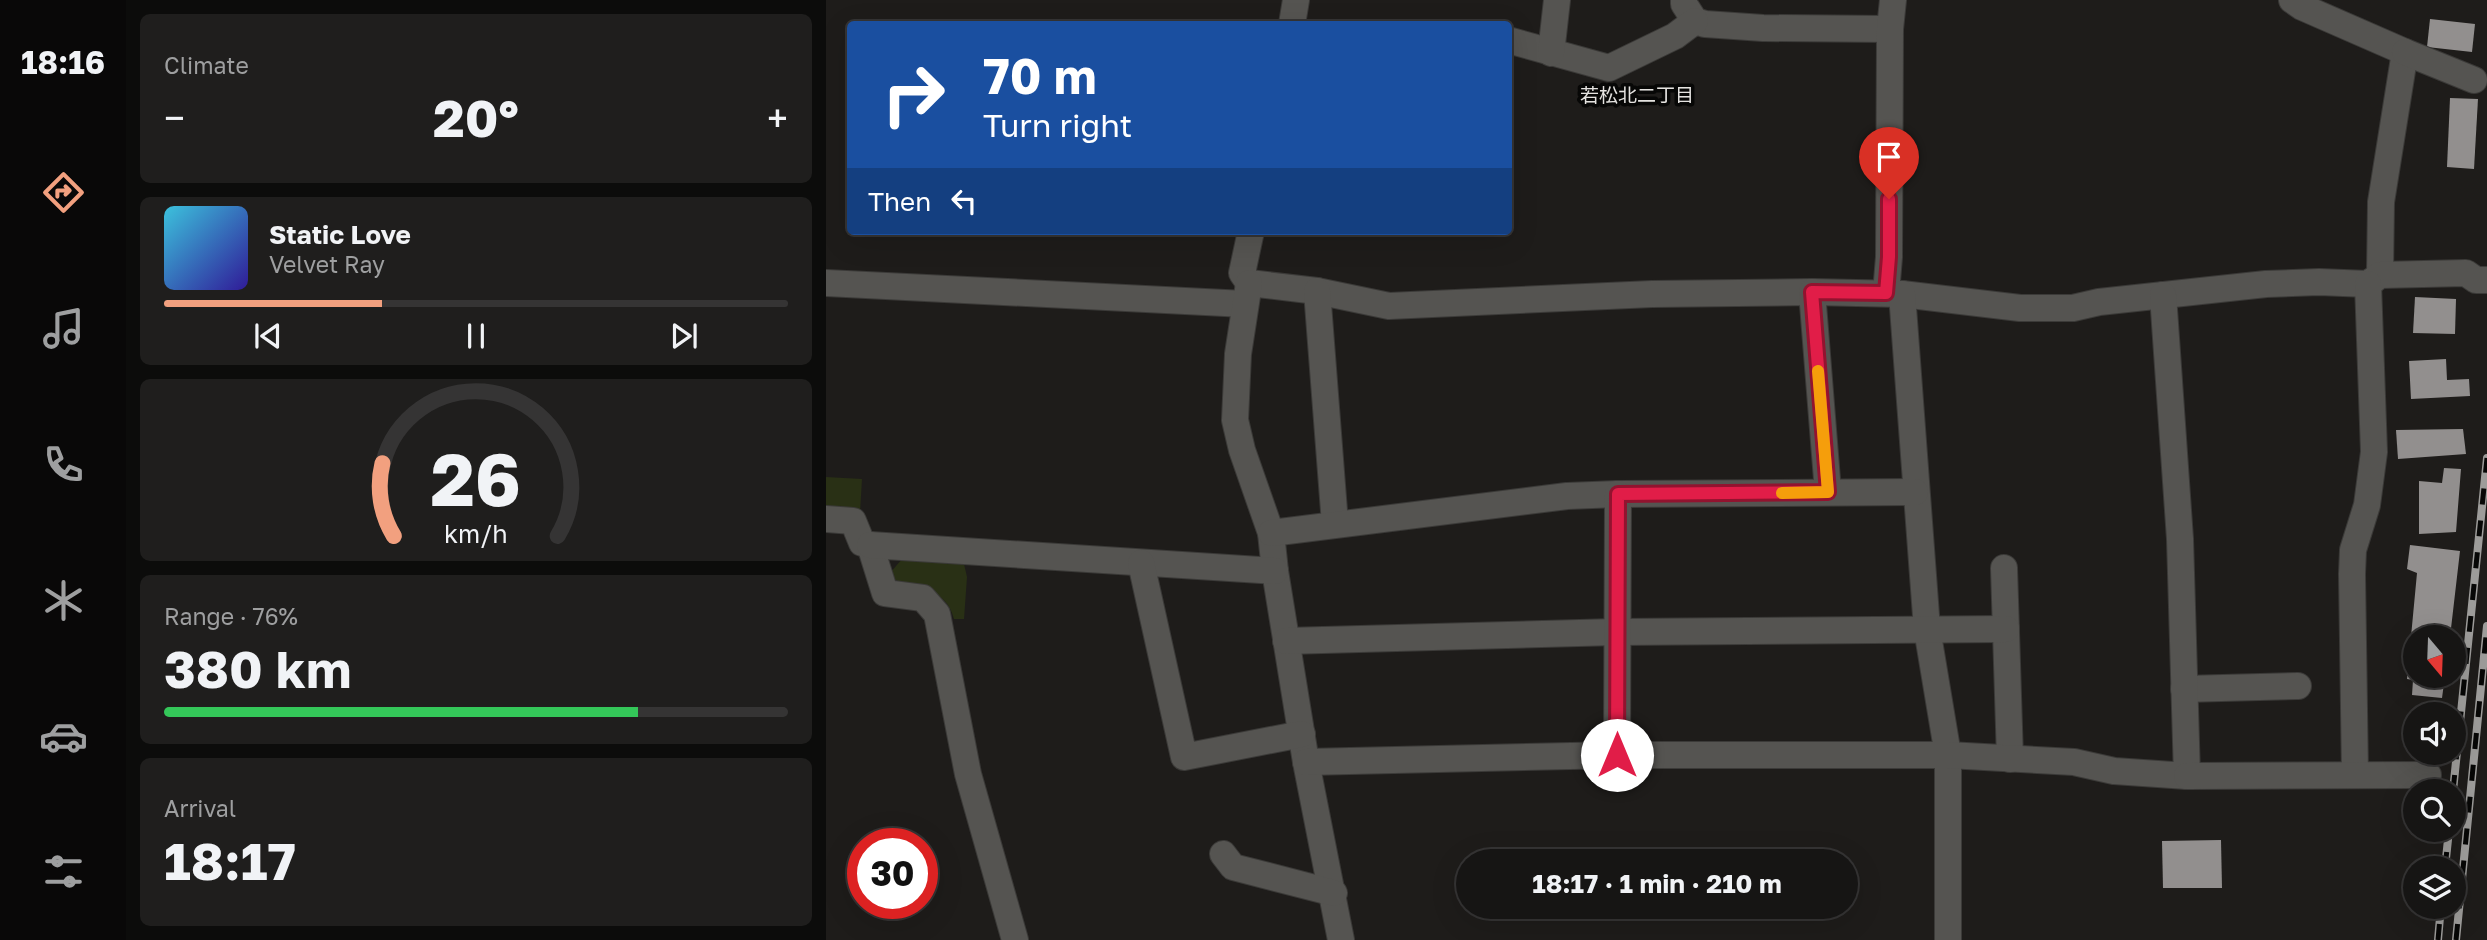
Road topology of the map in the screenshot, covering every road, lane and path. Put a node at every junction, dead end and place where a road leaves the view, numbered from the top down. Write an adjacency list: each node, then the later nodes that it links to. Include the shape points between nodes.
1 (1296, 0): 6 (street)
2 (1557, 0): 10 (street)
3 (1893, 0): 7 (street)
4 (2292, 0): 9 (street)
5 (1690, 10): 7 (street, via 1706,24); 10 (street, via 1675,36 1609,68)
6 (1292, 21)
7 (1890, 29): 19 (street, via 1889,257)
8 (1512, 41): 10 (street)
9 (2405, 52): 11 (street); 13 (street)
10 (1550, 53)
11 (2474, 80)
12 (1250, 235): 18 (street, via 1242,273)
13 (2374, 279): 14 (street, via 2466,272 2476,281); 20 (street); 42 (street, via 2374,452 2352,574)
14 (2487, 280)
15 (826, 283): 18 (street)
16 (1317, 291): 17 (street, via 1389,306); 18 (street); 25 (street)
17 (1812, 292): 19 (street); 21 (street)
18 (1247, 293): 26 (street, via 1235,420)
19 (1894, 294): 20 (street, via 2020,308 2060,308); 22 (street)
20 (2163, 295): 36 (street)
21 (1828, 492): 22 (street); 23 (street)
22 (1915, 492): 31 (street)
23 (1618, 494): 25 (street); 33 (street)
24 (826, 519): 27 (street, via 853,521 862,543)
25 (1335, 524): 26 (street)
26 (1271, 533): 30 (street)
27 (870, 545): 28 (street); 47 (street, via 885,593 923,598 937,614 968,774)
28 (1141, 563): 30 (street); 37 (street, via 1184,757)
29 (2004, 568): 32 (street)
30 (1275, 571): 34 (street)
31 (1927, 629): 32 (street); 33 (street); 39 (street)
32 (2006, 629): 40 (street)
33 (1616, 632): 34 (street); 38 (street)
34 (1286, 641): 37 (street)
35 (2298, 685): 36 (street)
36 (2185, 690): 44 (street)
37 (1302, 734): 41 (street)
38 (1617, 755): 39 (street); 41 (street)
39 (1948, 755): 40 (street); 49 (street)
40 (2010, 759): 44 (street)
41 (1306, 762): 46 (street)
42 (2355, 775): 43 (street); 44 (street)
43 (2428, 775)
44 (2187, 776)
45 (1223, 854): 46 (street, via 1233,867)
46 (1334, 893): 48 (street)
47 (1015, 940)
48 (1341, 940)
49 (1948, 940)

